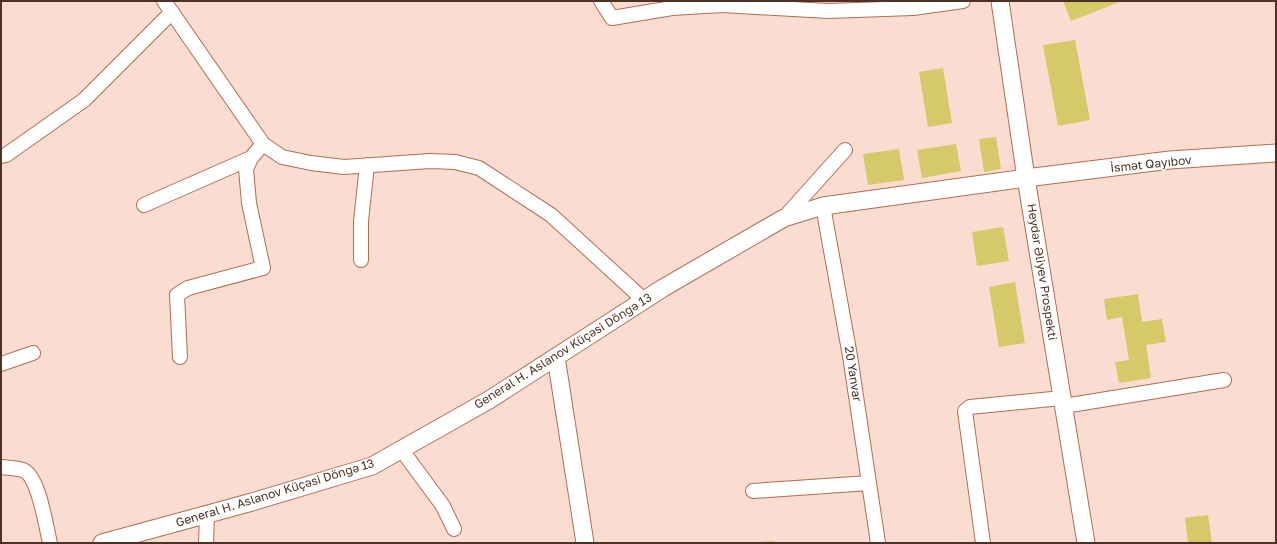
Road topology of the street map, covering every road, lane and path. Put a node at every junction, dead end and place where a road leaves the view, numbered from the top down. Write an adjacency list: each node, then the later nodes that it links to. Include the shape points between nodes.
1 (601, 1): 4 (street, via 612,18)
2 (963, 1): 5 (street, via 913,8 828,10)
3 (1000, 1): 13 (main road, Heydər Əliyev Prospekti)
4 (721, 3): 5 (street)
5 (811, 5)
6 (168, 6): 7 (street); 10 (street, via 84,100)
7 (263, 144): 11 (street); 12 (street, via 282,157 311,163 344,167)
8 (845, 150): 16 (street)
9 (1276, 153): 13 (main road, İsmət Qayıbov, via 1170,160)
10 (1, 156)
11 (251, 158): 14 (street); 20 (street, via 246,169 249,203 263,268 188,288 177,296)
12 (367, 165): 17 (street, via 360,221); 18 (street, via 430,161 455,162 479,168 551,215)
13 (1026, 178): 15 (main road, General H. Aslanov Küçəsi Döngə 13); 24 (main road, Heydər Əliyev Prospekti)
14 (144, 205)
15 (823, 206): 16 (main road, General H. Aslanov Küçəsi Döngə 13); 27 (street, 20 Yanvar, via 850,356)
16 (784, 218): 18 (main road, General H. Aslanov Küçəsi Döngə 13)
17 (361, 260)
18 (644, 300): 21 (main road, General H. Aslanov Küçəsi Döngə 13)
19 (33, 353): 22 (street)
20 (180, 357)
21 (556, 357): 25 (main road, General H. Aslanov Küçəsi Döngə 13, via 489,400); 34 (main road)
22 (1, 364)
23 (1224, 380): 24 (street)
24 (1063, 402): 36 (street, via 970,407 965,411); 37 (main road, Heydər Əliyev Prospekti)
25 (401, 450): 29 (main road, General H. Aslanov Küçəsi Döngə 13, via 372,466); 30 (street, via 443,506)
26 (1, 467): 31 (street, via 24,470 31,477 39,495)
27 (869, 483): 28 (street); 35 (street, 20 Yanvar)
28 (753, 491)
29 (206, 515): 32 (main road, General H. Aslanov Küçəsi Döngə 13); 33 (street)
30 (454, 529)
31 (50, 543)
32 (102, 543)
33 (206, 543)
34 (585, 543)
35 (878, 543)
36 (983, 543)
37 (1086, 543)

